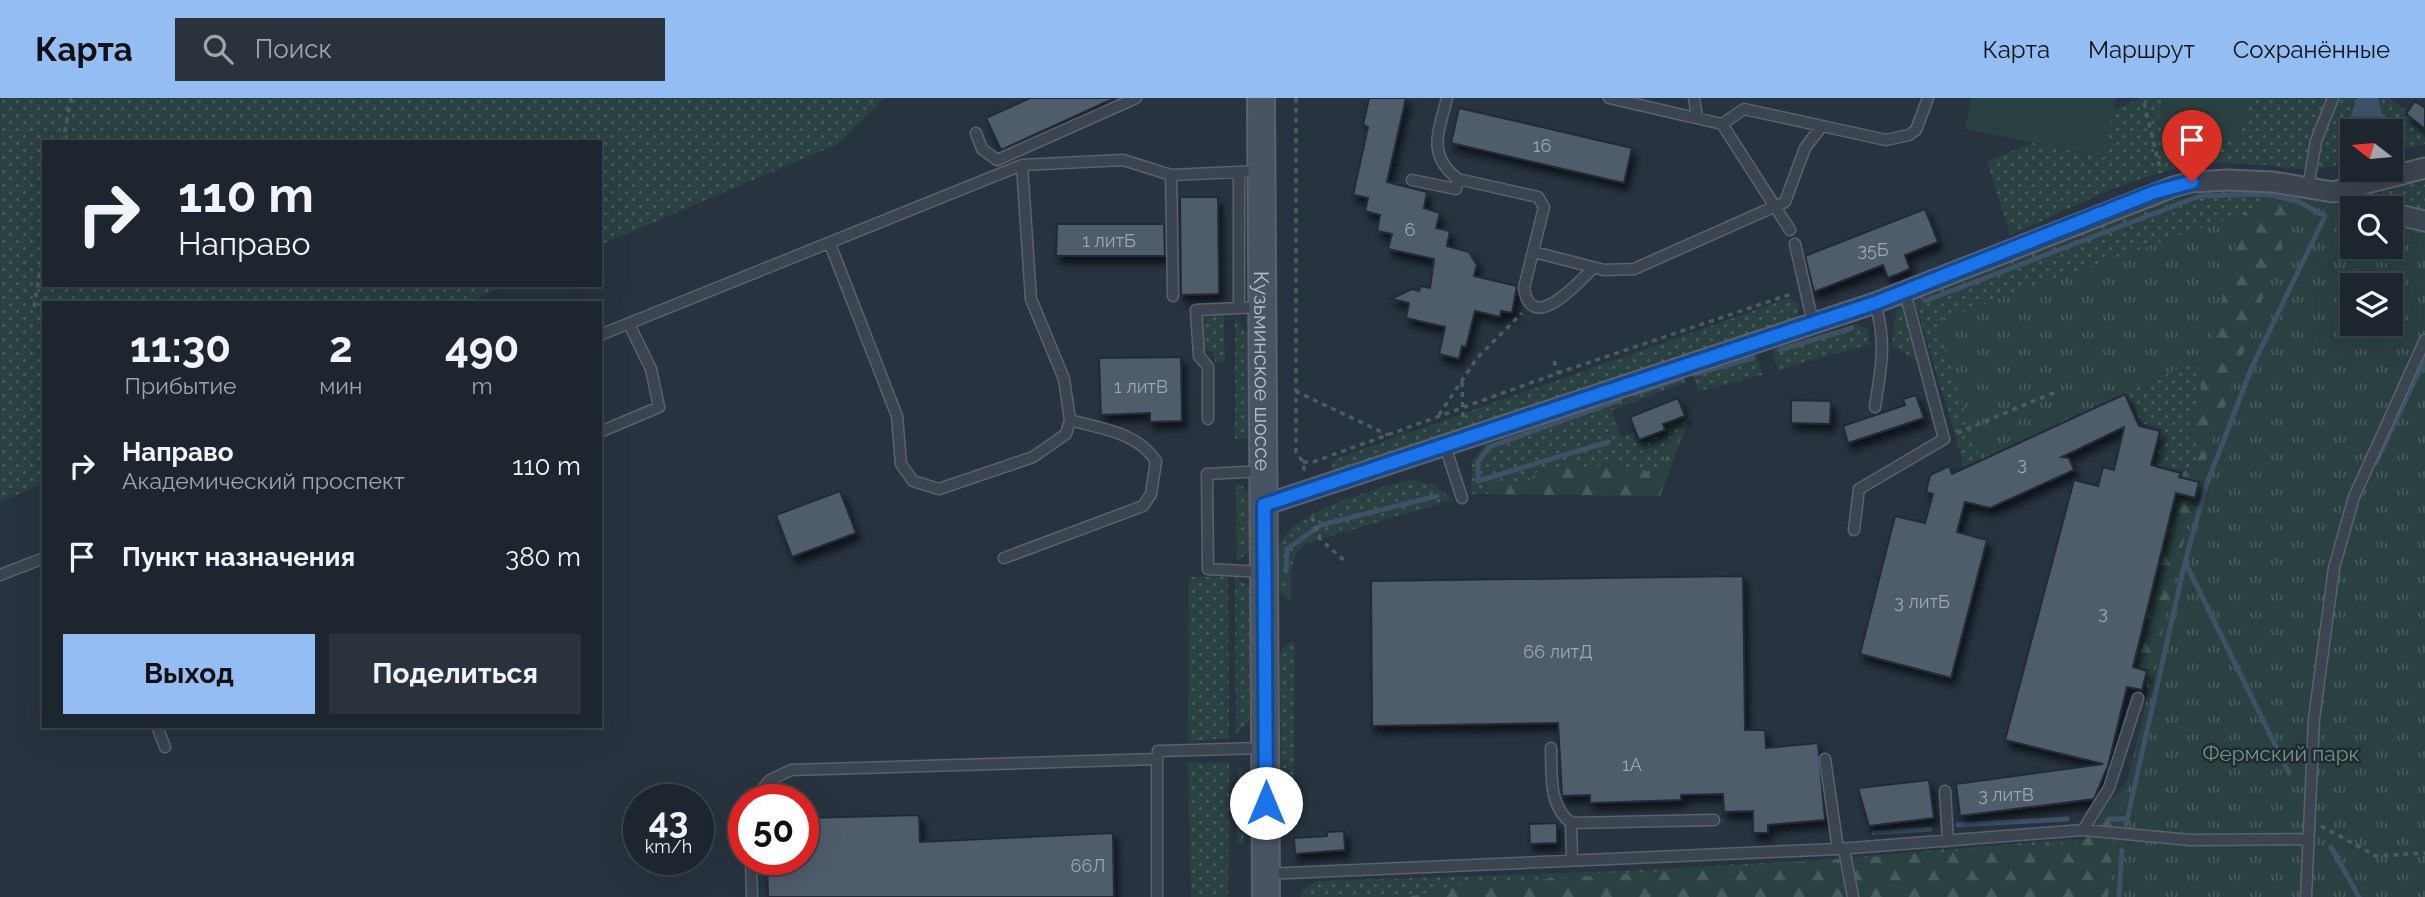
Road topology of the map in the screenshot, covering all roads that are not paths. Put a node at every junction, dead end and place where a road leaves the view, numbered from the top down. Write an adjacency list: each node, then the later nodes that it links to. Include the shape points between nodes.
1 (1136, 98): 11 (lane, via 997,160 982,149)
2 (1261, 98): 14 (main road, Кузьминское шоссе)
3 (1447, 98): 16 (lane, via 1438,156)
4 (1609, 98): 8 (lane)
5 (1694, 98): 8 (lane)
6 (1928, 98): 10 (lane, via 1922,122 1909,135 1886,139)
7 (2333, 98): 18 (lane, via 2316,141)
8 (1697, 117): 9 (lane)
9 (1722, 124): 10 (lane, via 1744,109); 21 (lane)
10 (1821, 127): 21 (lane, via 1805,148 1792,191)
11 (976, 132)
12 (1022, 165): 15 (lane, via 1123,160); 25 (lane); 39 (lane, via 1031,299 1064,379)
13 (2425, 168): 19 (street)
14 (1250, 172): 15 (lane); 32 (main road, Кузьминское шоссе)
15 (1171, 175): 30 (lane)
16 (1458, 179): 17 (lane, via 1456,189); 27 (lane, via 1543,201)
17 (1412, 180)
18 (2308, 189): 19 (street); 29 (street, via 2273,182 2192,182)
19 (2342, 191): 20 (street)
20 (2351, 196)
21 (1775, 207): 24 (lane); 28 (lane, via 1634,269)
22 (2403, 216): 23 (street)
23 (2425, 220)
24 (1790, 230)
25 (830, 244): 34 (lane); 39 (lane, via 897,416 901,464 913,481 939,489 1033,457 1066,434)
26 (1795, 244): 33 (lane)
27 (1534, 252): 28 (lane); 28 (lane, via 1524,288 1532,304 1547,307 1557,302)
28 (1593, 268)
29 (1905, 292): 31 (street); 45 (lane, via 1944,439 1859,488)
30 (1173, 296)
31 (1875, 303): 33 (street); 37 (lane, via 1884,350)
32 (1250, 307): 38 (lane, via 1196,310 1199,356 1208,367); 42 (main road, Кузьминское шоссе)
33 (1813, 323): 41 (street)
34 (629, 324): 35 (lane); 40 (lane, via 651,369 659,407)
35 (602, 334)
36 (2425, 340): 62 (lane, via 2354,497 2339,548 2319,672)
37 (1875, 407)
38 (1208, 419)
39 (1070, 420): 46 (lane, via 1133,437 1148,449 1156,461 1151,494 1143,506)
40 (602, 431)
41 (1445, 446): 43 (lane); 44 (street)
42 (1263, 471): 44 (main road, Кузьминское шоссе); 48 (lane, via 1207,474 1208,569)
43 (1462, 498)
44 (1264, 505): 48 (main road, Кузьминское шоссе)
45 (1854, 530)
46 (1004, 558)
47 (42, 559): 49 (lane)
48 (1265, 572): 53 (main road, Кузьминское шоссе)
49 (0, 575)
50 (2138, 698): 61 (lane, via 2109,788)
51 (159, 728): 52 (lane)
52 (165, 747)
53 (1266, 748): 55 (lane, via 1157,751); 67 (main road, Кузьминское шоссе)
54 (1551, 748): 60 (lane, via 1553,799)
55 (1157, 759): 57 (lane, via 791,770); 69 (lane)
56 (1825, 759): 64 (lane)
57 (768, 784)
58 (1945, 791): 63 (lane)
59 (1714, 820): 60 (lane)
60 (1571, 823): 65 (lane)
61 (2082, 830): 62 (lane, via 2192,840); 63 (lane)
62 (2308, 839): 71 (lane)
63 (1948, 841): 64 (lane)
64 (1841, 849): 65 (lane); 70 (lane)
65 (1572, 859): 67 (lane)
66 (751, 875): 68 (lane)
67 (1266, 885)
68 (752, 897)
69 (1157, 897)
70 (1853, 897)
71 (2306, 897)

